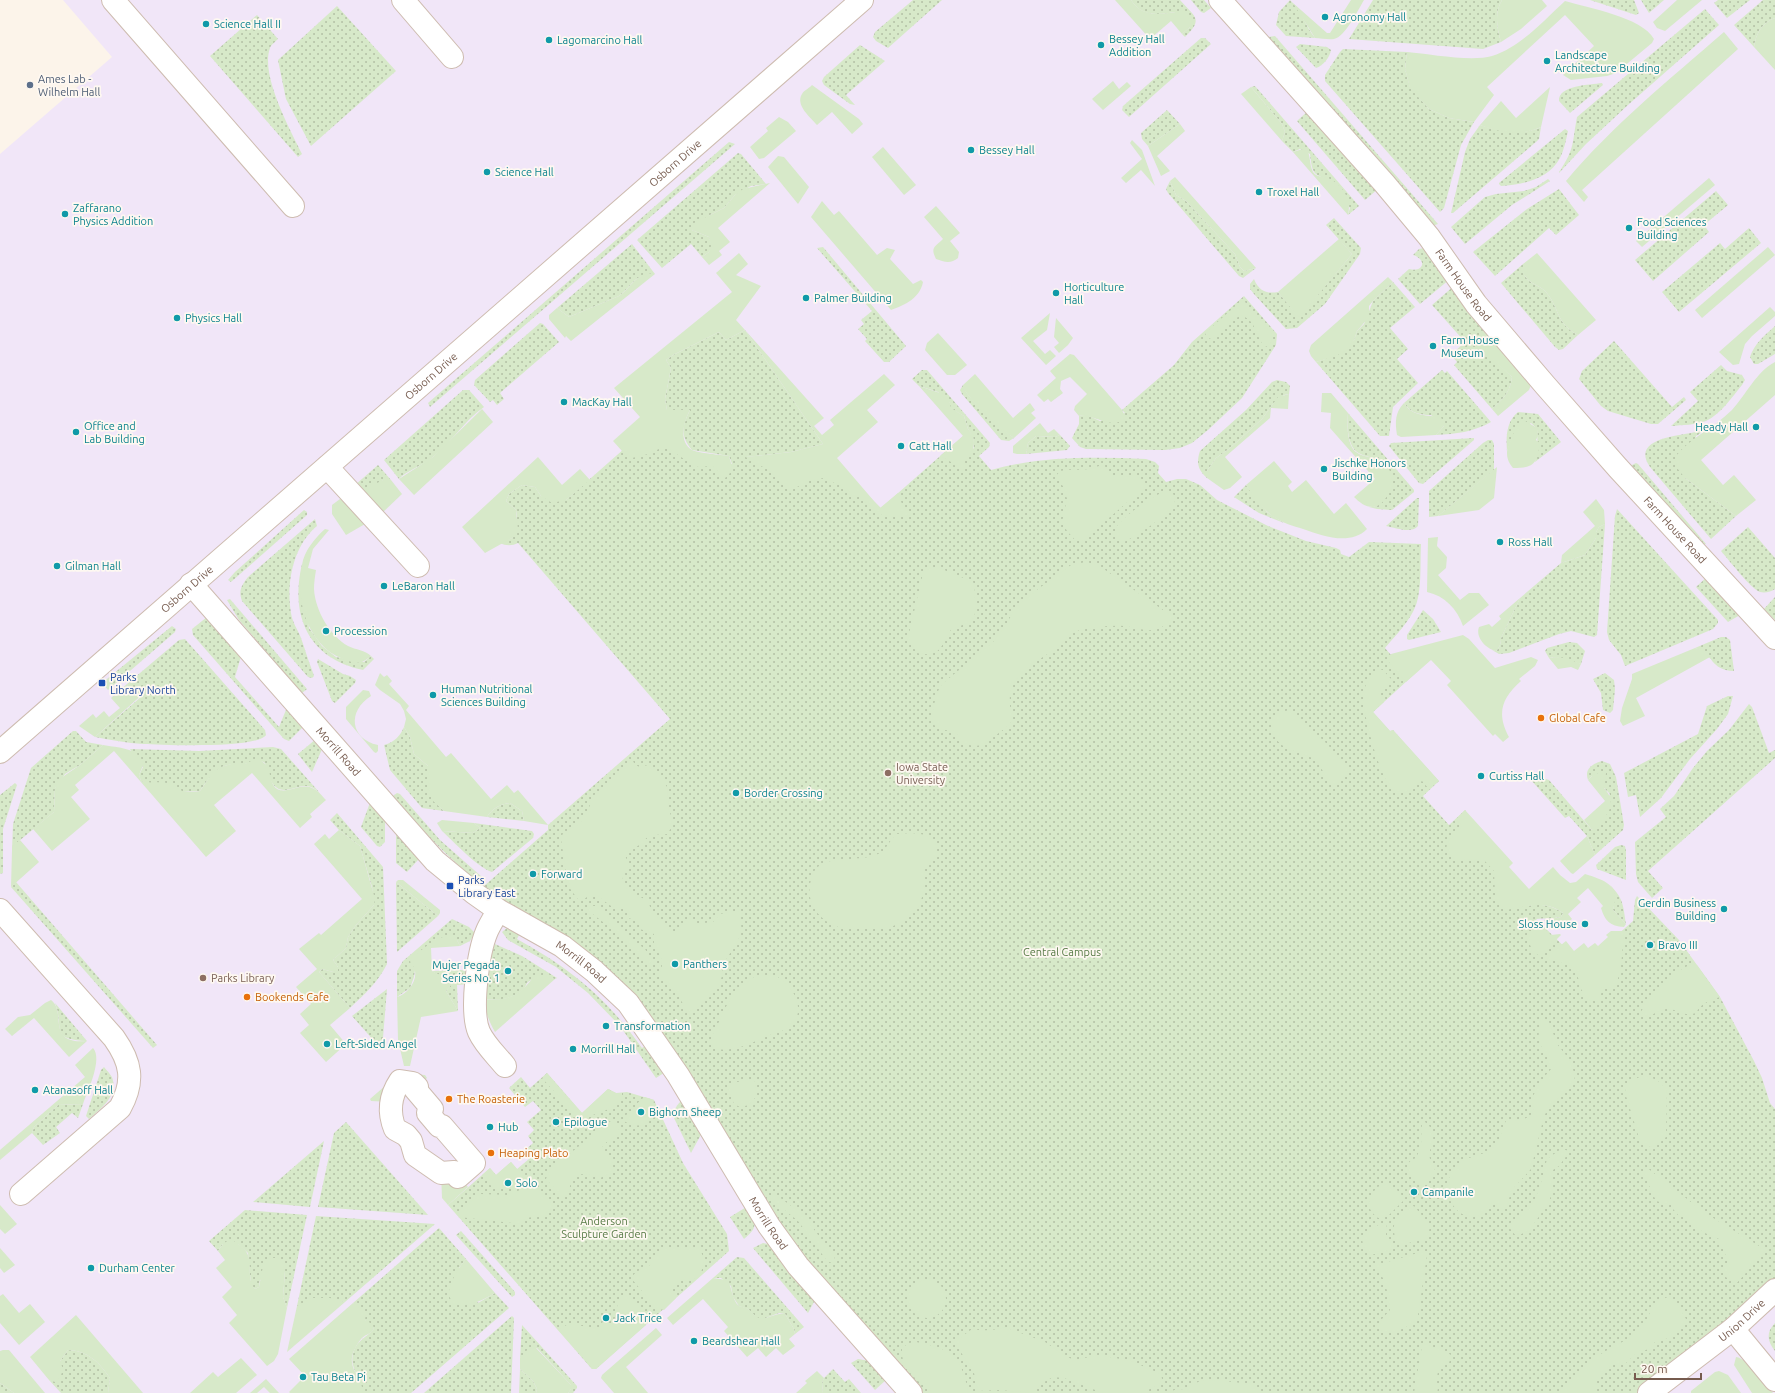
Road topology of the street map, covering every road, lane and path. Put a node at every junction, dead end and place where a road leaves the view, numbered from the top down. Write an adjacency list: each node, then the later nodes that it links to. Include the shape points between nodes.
1 (113, 0): 6 (street)
2 (403, 0): 5 (street)
3 (862, 0): 7 (street, Osborn Drive)
4 (1220, 0): 10 (street, Farm House Road, via 1394,195 1429,237 1476,304 1545,385)
5 (452, 57)
6 (293, 206)
7 (326, 467): 8 (street); 9 (street, Osborn Drive)
8 (418, 566)
9 (192, 584): 11 (street, Osborn Drive); 13 (street, Morrill Road, via 435,861)
10 (1775, 638)
11 (0, 752)
12 (0, 910): 16 (street, via 114,1038 124,1052 130,1069 128,1093 120,1108)
13 (498, 910): 14 (street, via 487,932 479,960 476,1008 479,1031); 20 (street, Morrill Road, via 562,946 628,1002 678,1076 769,1226 798,1266)
14 (505, 1066)
15 (414, 1147): 15 (street, via 406,1135 395,1129 391,1116 392,1095 400,1081 413,1083 417,1087 415,1089 432,1110 428,1113 474,1162 458,1177 454,1172 440,1173 415,1155)
16 (21, 1194)
17 (1775, 1290): 18 (street, Union Drive)
18 (1733, 1329): 19 (street); 21 (street, Union Drive)
19 (1775, 1380)
20 (911, 1393)
21 (1649, 1393)

